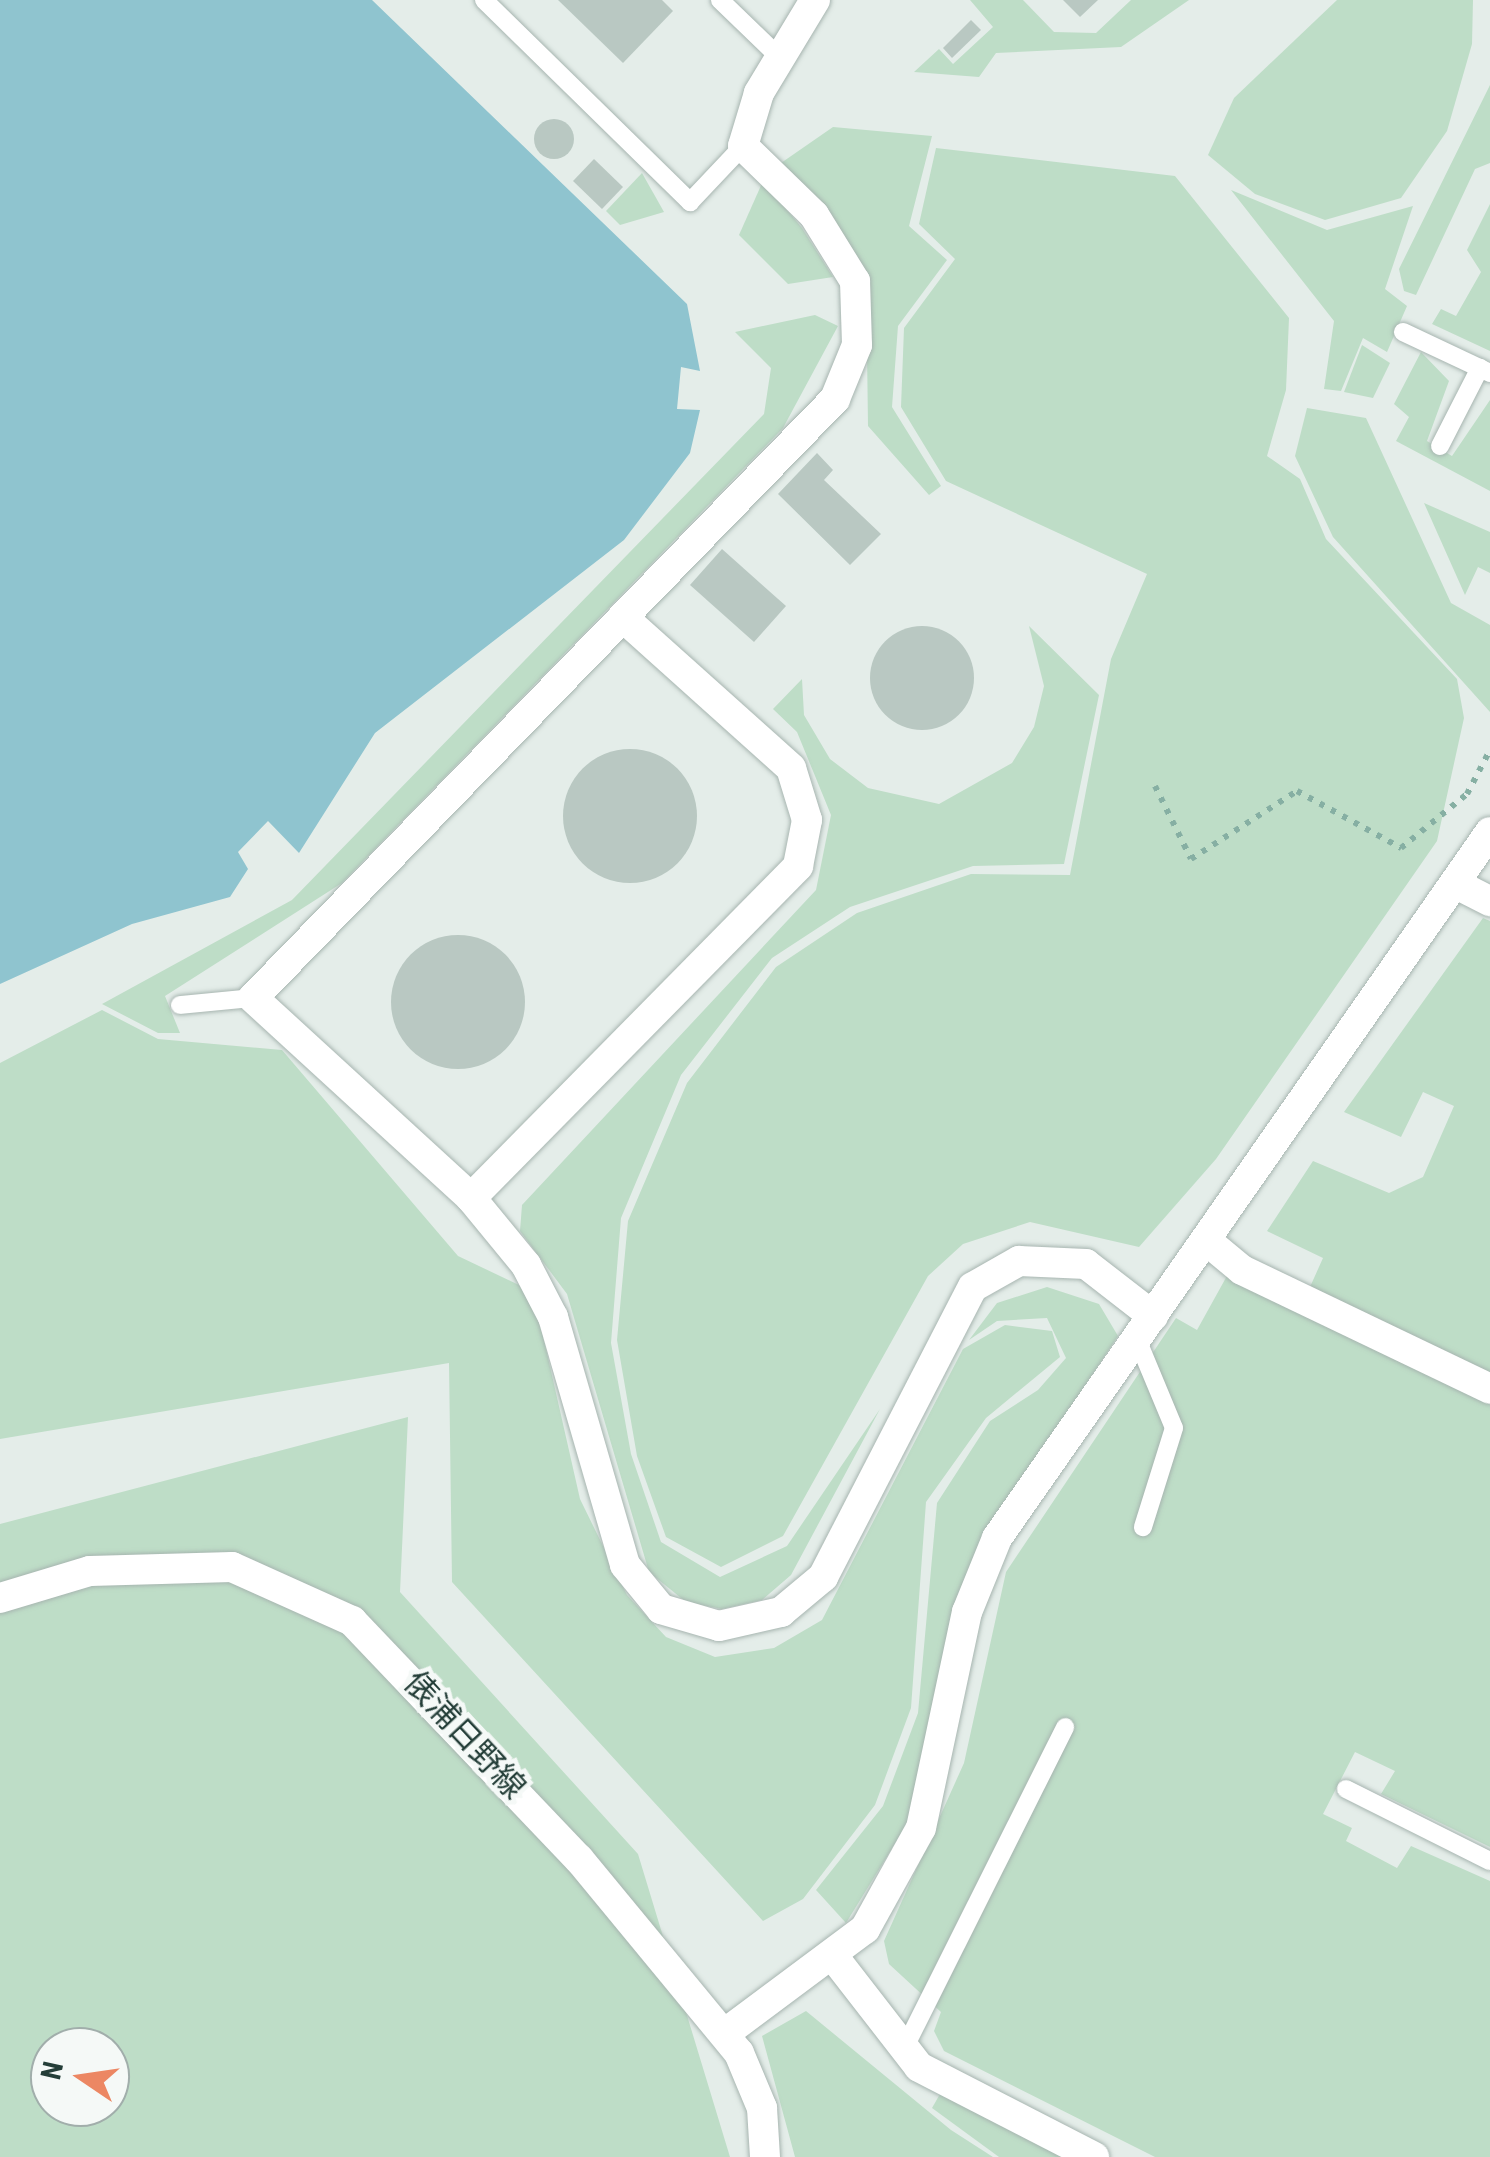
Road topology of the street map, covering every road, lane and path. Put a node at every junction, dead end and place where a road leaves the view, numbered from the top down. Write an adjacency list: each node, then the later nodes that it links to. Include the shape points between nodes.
1 (484, 0): 5 (lane, via 690,202)
2 (720, 0): 4 (lane)
3 (815, 0): 4 (street)
4 (781, 59): 5 (street)
5 (743, 146): 9 (street, via 814,215 855,281 856,344 835,399)
6 (1402, 332): 7 (lane)
7 (1485, 370): 8 (lane)
8 (1440, 446)
9 (623, 618): 15 (street); 17 (street, via 791,768 807,820 798,866)
10 (1490, 750): 11 (path, via 1467,794 1401,848 1296,792 1191,859)
11 (1155, 786)
12 (1490, 832): 13 (street)
13 (1460, 886): 14 (street); 18 (street)
14 (1490, 901)
15 (253, 998): 16 (lane); 17 (street)
16 (180, 1005)
17 (471, 1198): 19 (street, via 554,1317 625,1565 661,1609 719,1626 781,1612 824,1577 974,1287 1019,1261 1086,1264)
18 (1207, 1241): 19 (street); 20 (street, via 1242,1270)
19 (1146, 1327): 21 (lane, via 1174,1428); 26 (street, via 997,1538 967,1612 921,1828 865,1929)
20 (1490, 1390)
21 (1143, 1528)
22 (0, 1598): 27 (street, 俵浦日野線, via 90,1570 232,1567 352,1622 566,1844)
23 (1065, 1728): 28 (lane)
24 (1346, 1789): 25 (lane)
25 (1490, 1861)
26 (833, 1956): 27 (street); 28 (street)
27 (724, 2034): 29 (street, 俵浦日野線, via 762,2108)
28 (904, 2049): 30 (street, via 919,2067)
29 (765, 2157)
30 (1094, 2157)

